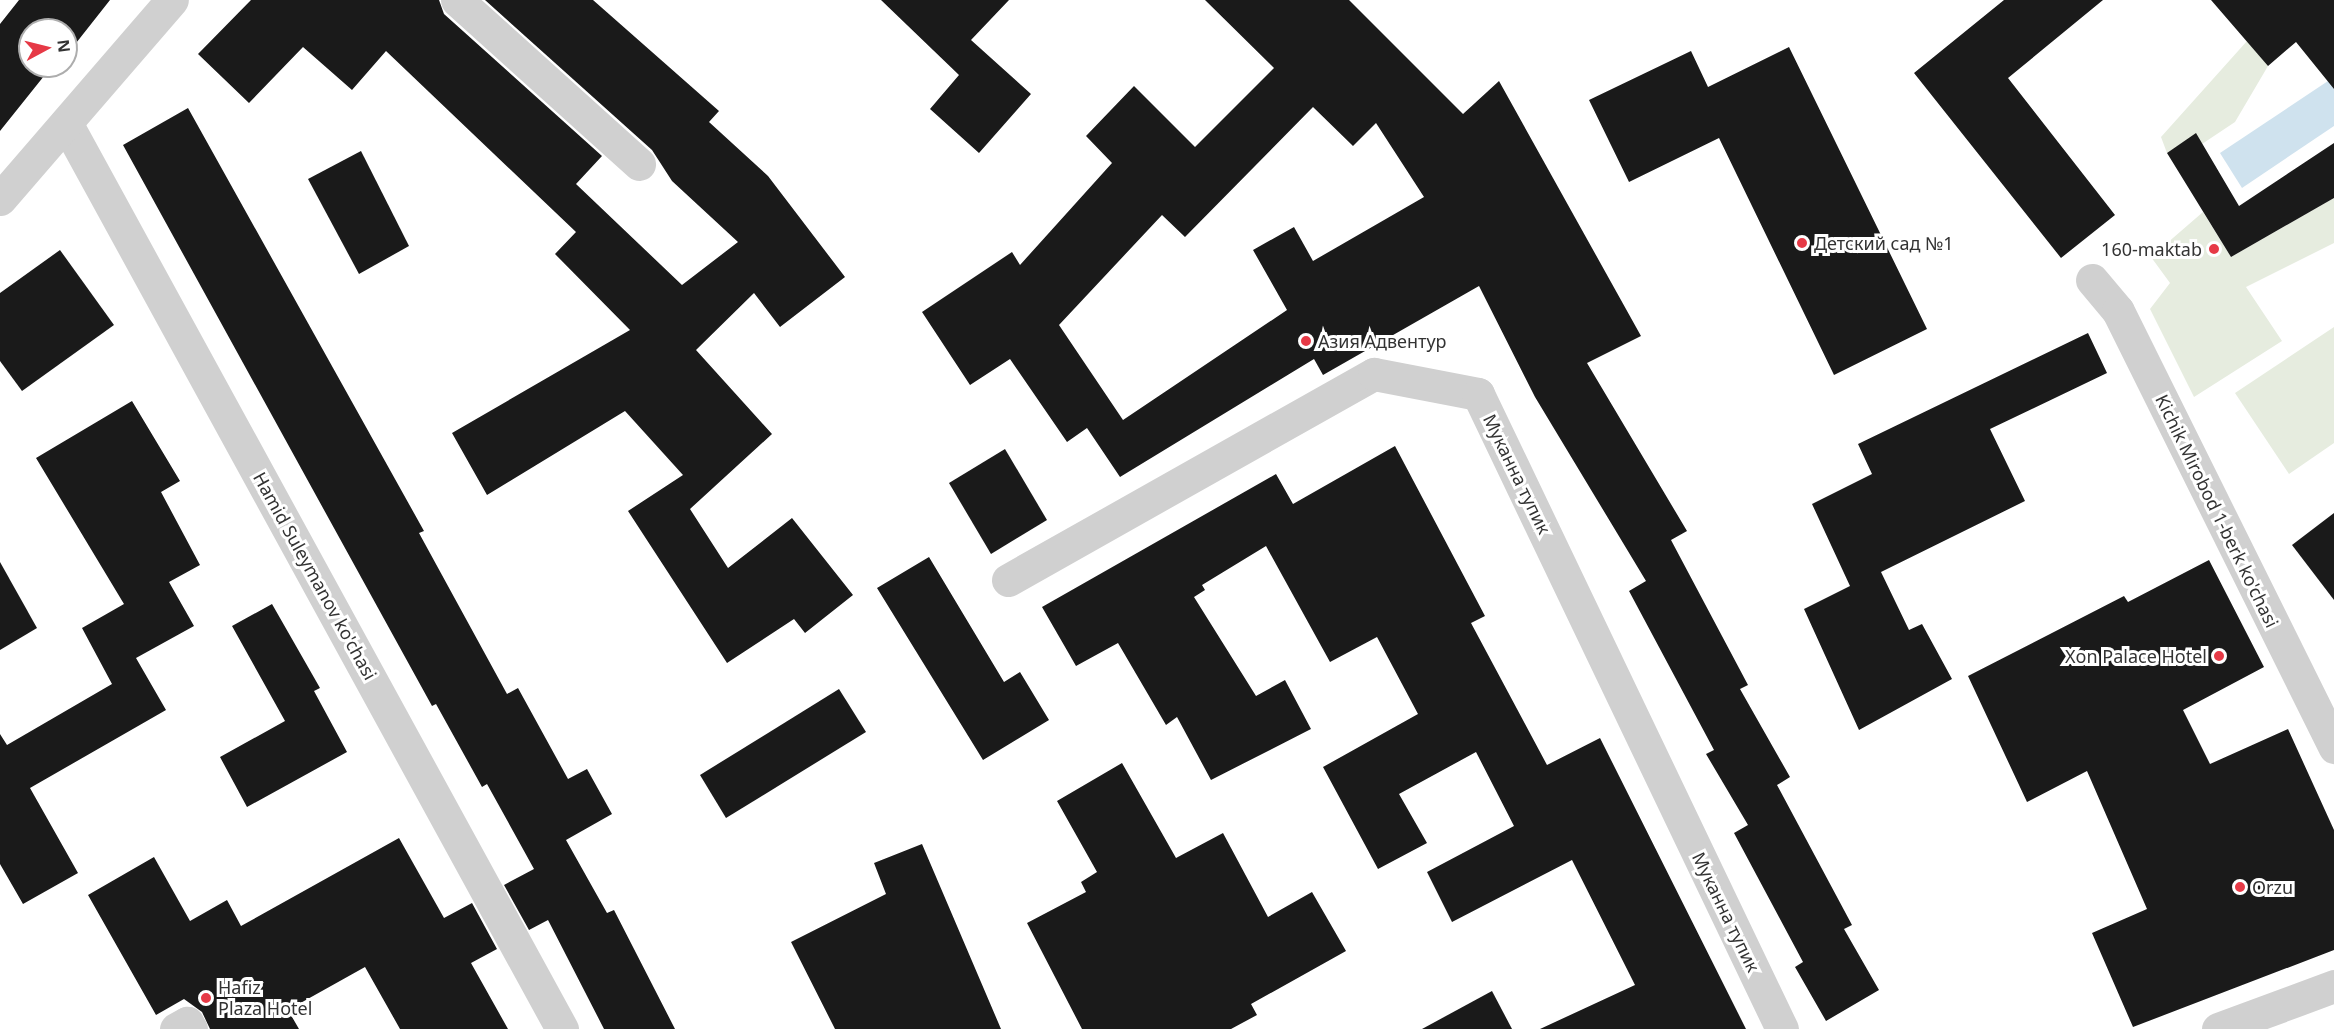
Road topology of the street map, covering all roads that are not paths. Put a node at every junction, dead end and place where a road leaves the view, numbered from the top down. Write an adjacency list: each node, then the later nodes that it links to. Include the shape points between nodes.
1 (172, 0): 3 (street)
2 (458, 0): 4 (street)
3 (66, 123): 5 (street); 12 (street, Hamid Suleymanov ko'chasi)
4 (639, 164)
5 (0, 199)
6 (2092, 280): 8 (street, Kichik Mirobod 1-berk ko'chasi, via 2118,311)
7 (1008, 580): 13 (street, Муканна тупик, via 1374,374 1478,394)
8 (2334, 747)
9 (2334, 986): 14 (street)
10 (176, 1029): 11 (street, via 188,1023)
11 (191, 1029)
12 (562, 1029)
13 (1782, 1029)
14 (2218, 1029)

